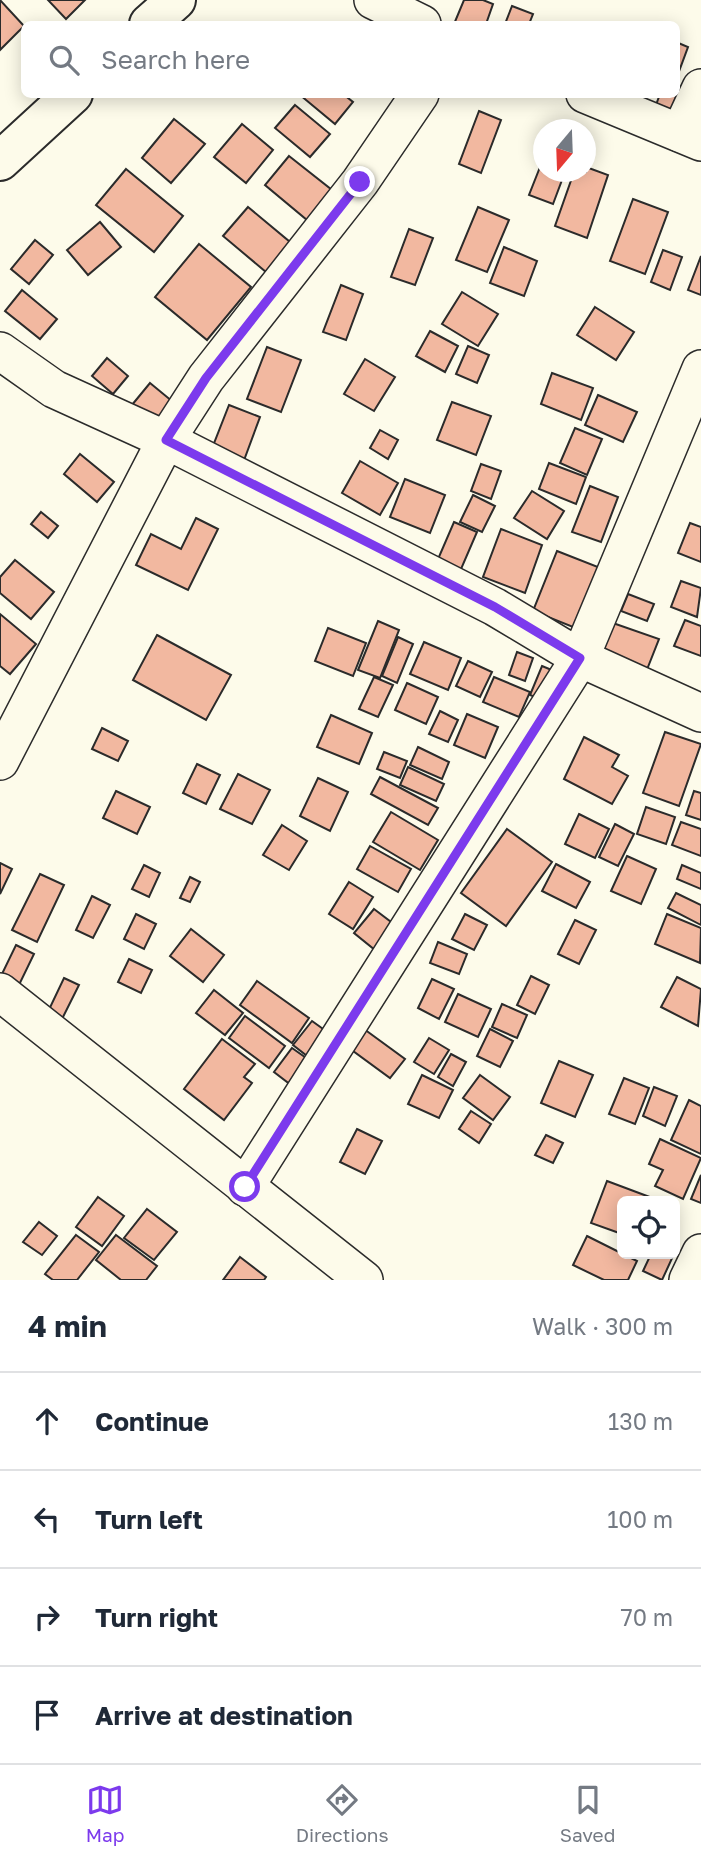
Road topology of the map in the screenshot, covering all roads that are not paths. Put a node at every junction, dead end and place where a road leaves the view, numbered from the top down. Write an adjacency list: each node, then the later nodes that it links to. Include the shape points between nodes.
1 (176, 0): 3 (main road)
2 (373, 0): 4 (street)
3 (152, 21)
4 (416, 21)
5 (701, 88): 9 (street)
6 (69, 98): 10 (main road)
7 (417, 98): 13 (street, via 360,182 206,378)
8 (595, 98): 9 (street)
9 (690, 138)
10 (0, 162)
11 (0, 351): 13 (street, via 54,390)
12 (701, 369): 14 (street)
13 (166, 440): 14 (street, via 495,607); 16 (street)
14 (580, 658): 15 (street); 18 (street)
15 (701, 713)
16 (0, 761)
17 (0, 992): 18 (street)
18 (245, 1187): 20 (street)
19 (701, 1253): 21 (street)
20 (364, 1280)
21 (688, 1280)

